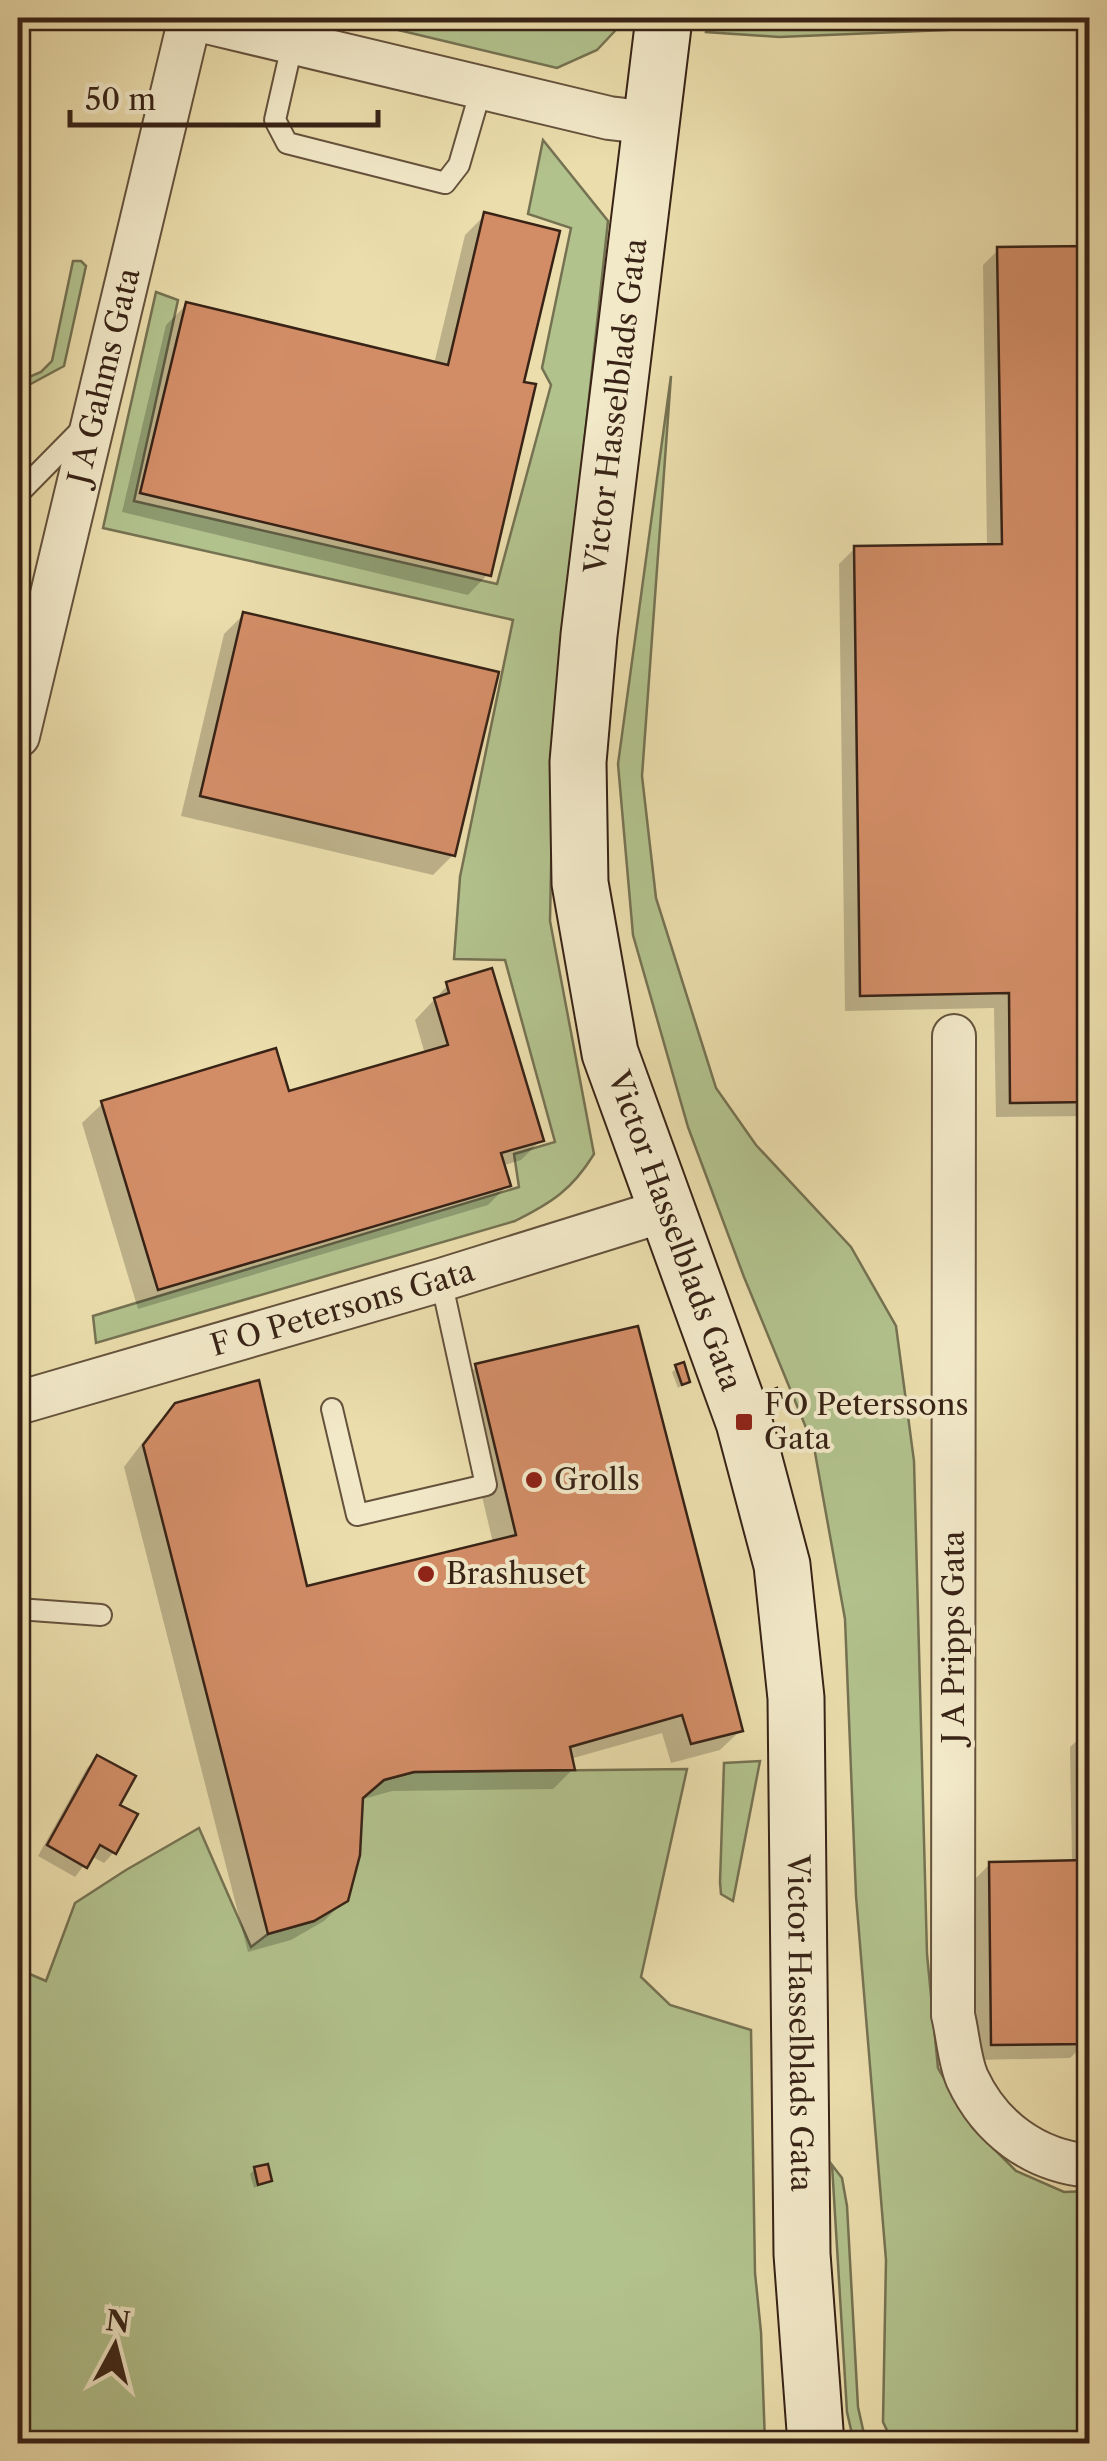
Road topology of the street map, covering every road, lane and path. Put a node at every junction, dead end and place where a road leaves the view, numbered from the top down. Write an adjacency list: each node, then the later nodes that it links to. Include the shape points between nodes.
1 (190, 18): 3 (street); 6 (street, J A Gahms Gata)
2 (664, 18): 5 (street, Victor Hasselblads Gata)
3 (294, 41): 4 (street); 4 (lane, via 274,120 286,143 444,183 458,165)
4 (482, 86): 5 (street)
5 (650, 123): 10 (street, Victor Hasselblads Gata, via 588,634 578,779 580,883 610,1053)
6 (94, 416): 7 (lane); 8 (street, J A Gahms Gata)
7 (18, 494)
8 (18, 736)
9 (954, 1036): 16 (street, J A Pripps Gata, via 954,2015 966,2076 990,2116 1020,2144)
10 (666, 1210): 11 (street, F O Petersons Gata); 17 (street, Victor Hasselblads Gata, via 718,1346 782,1565 796,1698 802,2254)
11 (441, 1280): 12 (street, F O Petersons Gata); 13 (lane, via 486,1485 357,1516)
12 (18, 1403)
13 (332, 1410)
14 (18, 1609): 15 (lane)
15 (101, 1615)
16 (1090, 2166)
17 (816, 2444)

